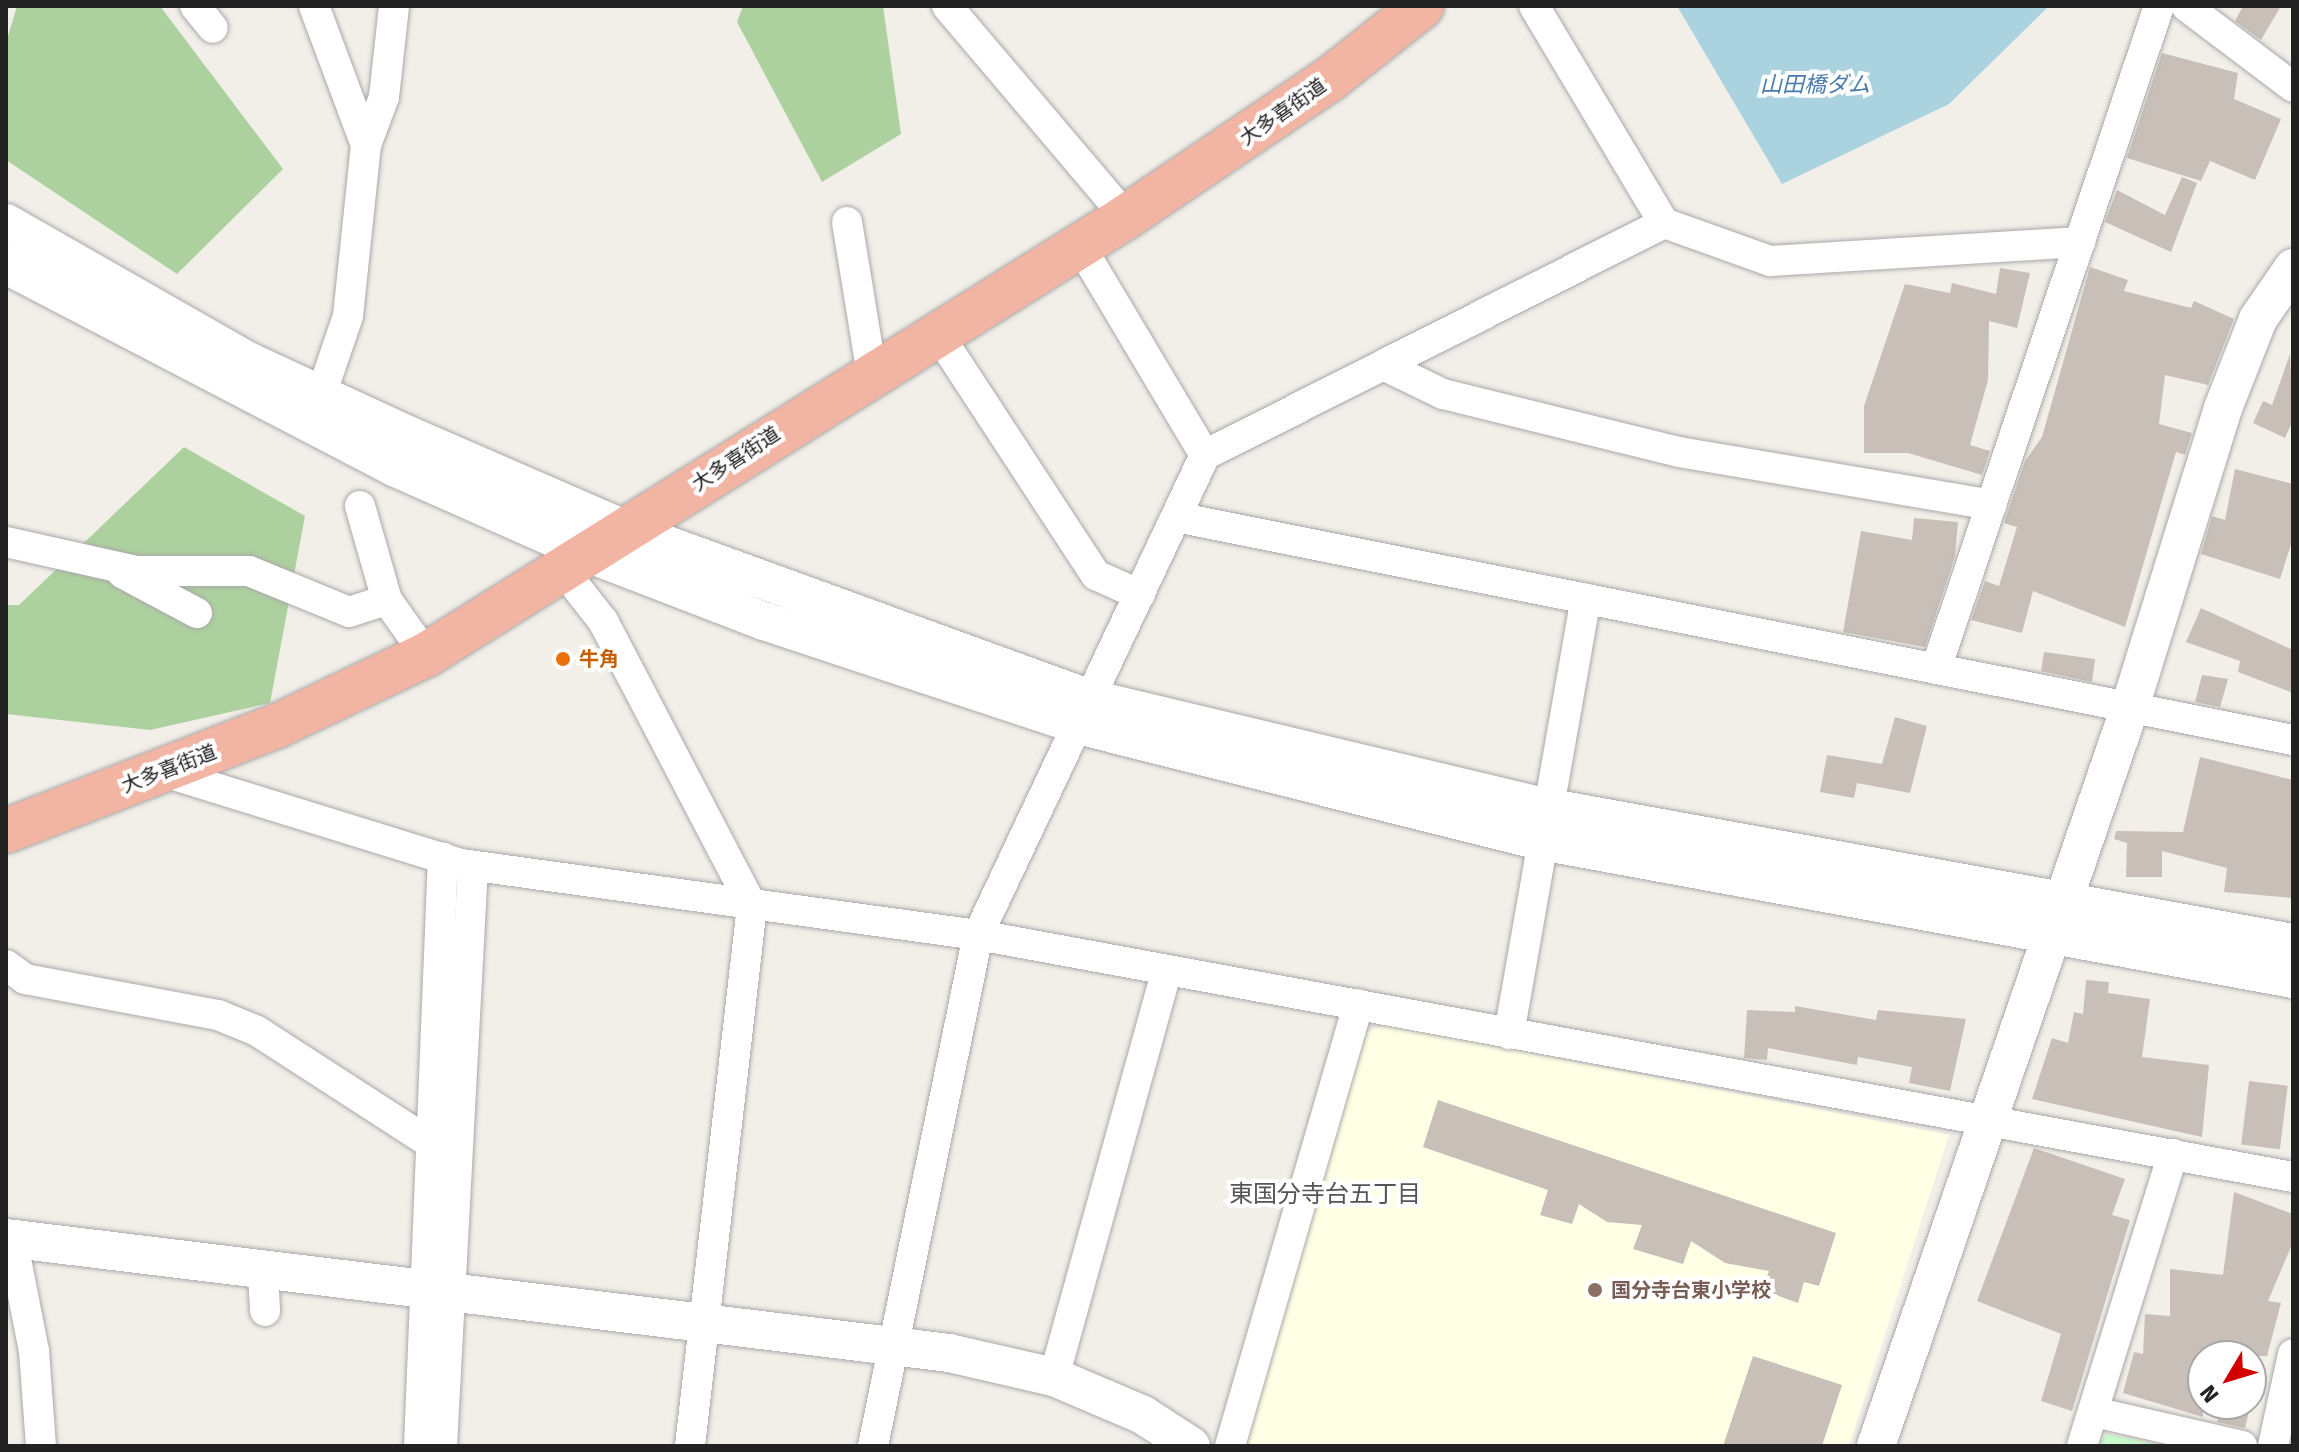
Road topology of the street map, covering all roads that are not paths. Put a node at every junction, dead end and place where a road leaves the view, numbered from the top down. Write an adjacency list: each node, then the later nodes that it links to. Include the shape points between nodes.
1 (314, 6): 9 (street)
2 (394, 6): 9 (street, via 384,97)
3 (947, 6): 10 (street)
4 (1422, 6): 10 (highway, 大多喜街道, via 1330,79)
5 (1534, 6): 13 (street)
6 (2159, 6): 14 (street)
7 (2186, 6): 8 (street)
8 (2290, 78)
9 (366, 145): 21 (street, via 348,316)
10 (1126, 217): 15 (highway, 大多喜街道)
11 (847, 222): 20 (street)
12 (6, 223): 21 (street)
13 (1664, 223): 14 (street, via 1770,261); 19 (street)
14 (2080, 242): 23 (street)
15 (1079, 244): 18 (highway, 大多喜街道); 22 (street)
16 (6, 265): 28 (street)
17 (2293, 268): 36 (street, via 2258,319 2223,408)
18 (938, 334): 20 (highway, 大多喜街道); 30 (street, via 1096,575)
19 (1383, 365): 22 (street); 23 (street, via 1443,394 1679,452)
20 (872, 375): 26 (highway, 大多喜街道)
21 (321, 395): 26 (street)
22 (1205, 455): 25 (street)
23 (1992, 505): 35 (street)
24 (360, 506): 32 (street)
25 (1176, 517): 30 (street); 31 (street)
26 (626, 530): 28 (highway, 大多喜街道); 37 (street)
27 (6, 542): 29 (street)
28 (576, 562): 34 (highway, 大多喜街道); 37 (street); 45 (street)
29 (115, 566): 32 (street, via 249,571 349,612); 33 (street, via 135,585)
30 (1140, 595): 37 (street)
31 (1586, 599): 35 (street); 40 (street)
32 (387, 600): 34 (street)
33 (197, 613)
34 (426, 655): 39 (highway, 大多喜街道)
35 (1936, 669): 36 (street)
36 (2130, 707): 38 (street); 44 (street)
37 (1085, 712): 40 (street); 46 (street)
38 (2293, 740)
39 (164, 772): 41 (highway, 大多喜街道); 42 (street)
40 (1544, 824): 44 (street); 47 (street); 53 (street)
41 (6, 831)
42 (443, 857): 43 (street); 55 (street)
43 (473, 866): 45 (street); 60 (street)
44 (2062, 899): 47 (street); 48 (street)
45 (752, 906): 46 (street); 62 (street)
46 (978, 935): 50 (street); 63 (street)
47 (2051, 936): 51 (street); 54 (street)
48 (2293, 943)
49 (6, 965): 55 (street, via 25,979 231,1020)
50 (1166, 974): 52 (street); 65 (street)
51 (2293, 979)
52 (1358, 1004): 53 (street); 73 (street)
53 (1509, 1034): 54 (street)
54 (1981, 1124): 56 (street); 74 (street)
55 (433, 1145): 60 (street)
56 (2173, 1154): 57 (street); 66 (street)
57 (2293, 1177)
58 (9, 1239): 59 (street); 67 (street, via 34,1351)
59 (263, 1272): 60 (street); 61 (street)
60 (437, 1294): 62 (street); 68 (street); 69 (street)
61 (265, 1311)
62 (704, 1327): 63 (street); 70 (street)
63 (890, 1345): 65 (street); 71 (street)
64 (2293, 1354): 77 (street)
65 (1054, 1377): 72 (street, via 1143,1415)
66 (2094, 1412): 75 (street); 76 (street)
67 (41, 1446)
68 (419, 1446)
69 (442, 1446)
70 (690, 1446)
71 (873, 1446)
72 (1191, 1446)
73 (1230, 1446)
74 (1876, 1446)
75 (2082, 1446)
76 (2242, 1446)
77 (2273, 1446)

